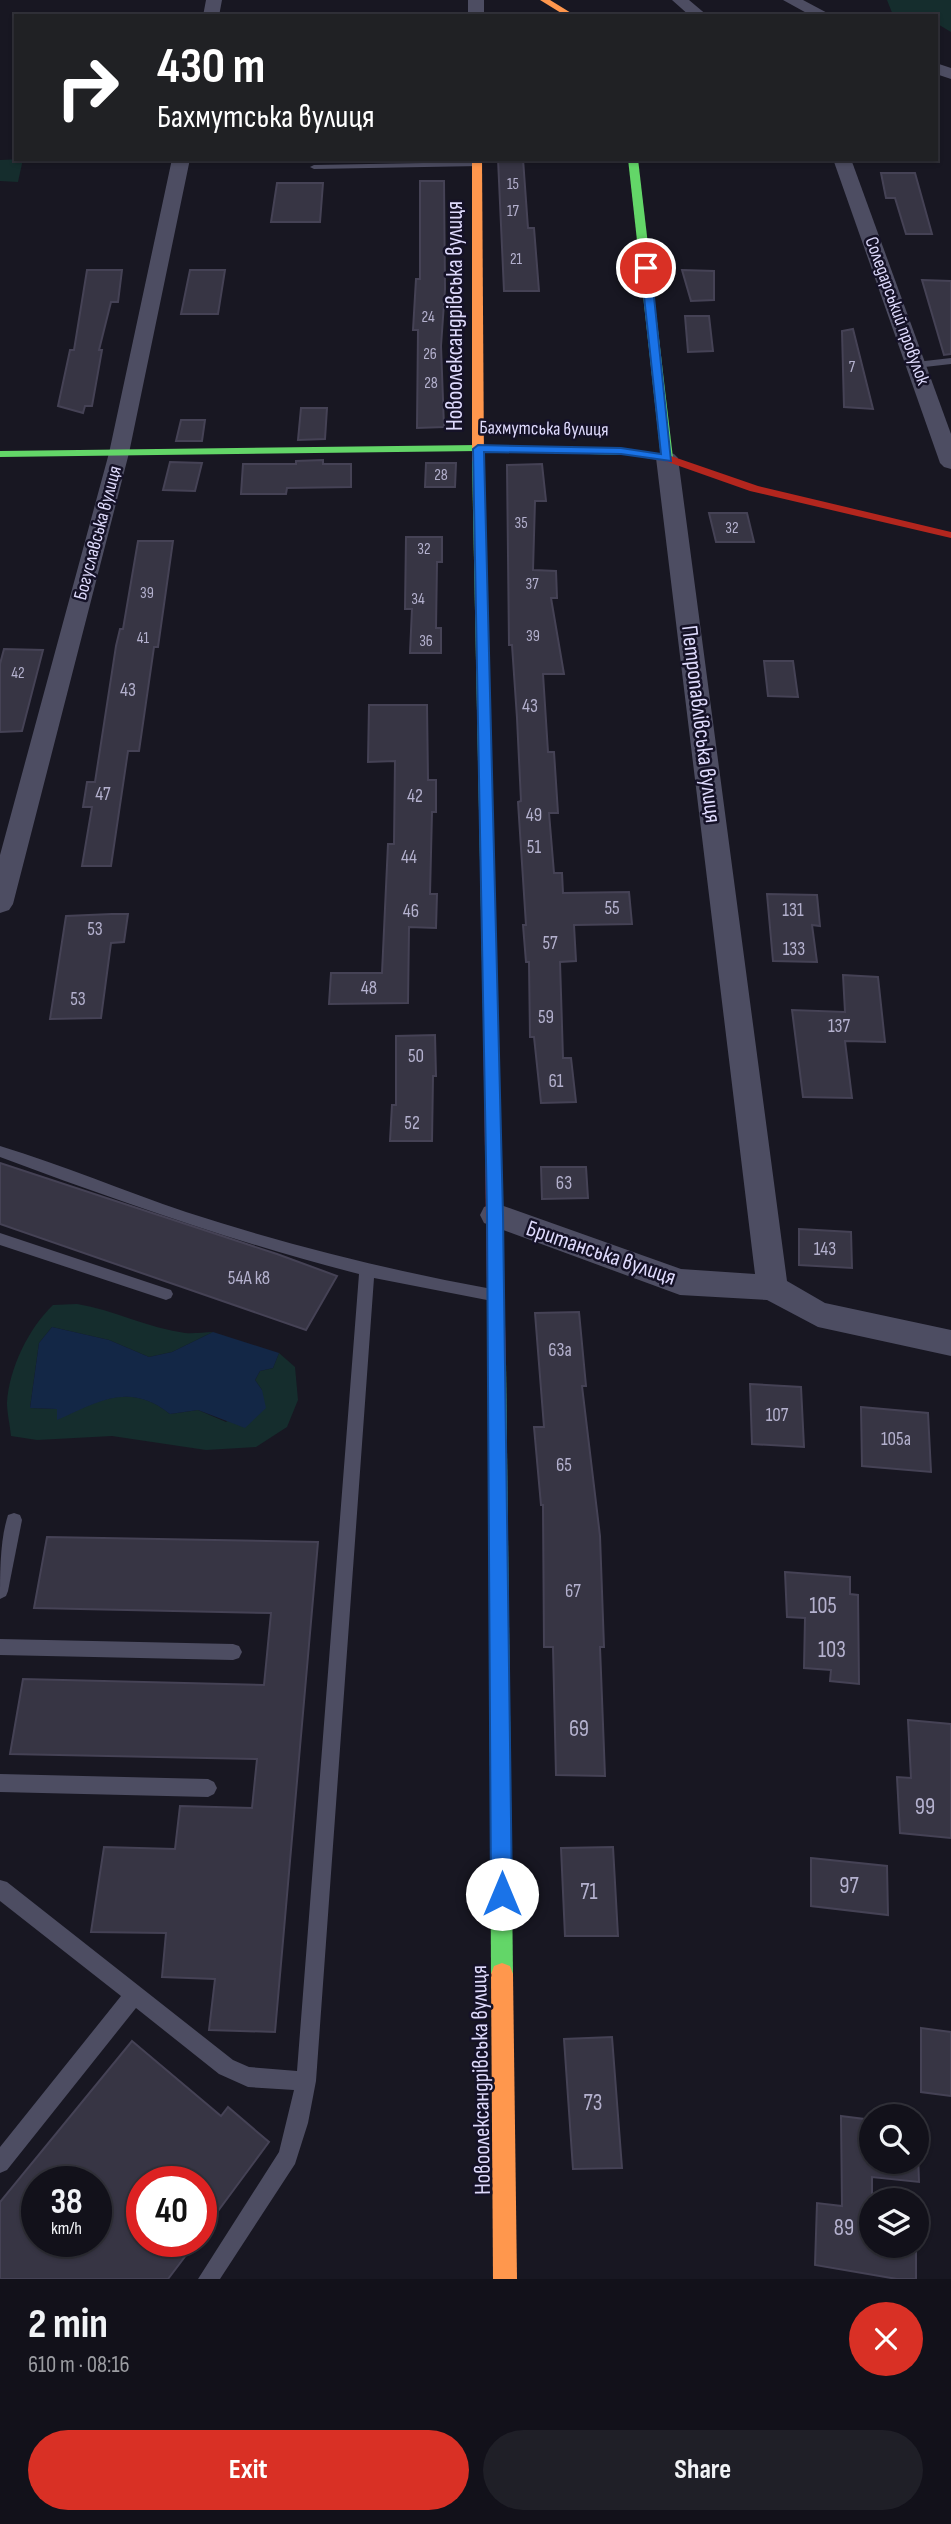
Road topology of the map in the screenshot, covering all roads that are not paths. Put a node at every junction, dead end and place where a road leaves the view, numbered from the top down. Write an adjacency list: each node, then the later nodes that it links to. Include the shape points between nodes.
1 (544, 0): 4 (street)
2 (680, 0): 5 (street)
3 (791, 0): 6 (street)
4 (568, 14)
5 (697, 14)
6 (821, 14)
7 (181, 161): 15 (street, Богуславська вулиця)
8 (634, 161): 17 (street, Петропавлівська вулиця)
9 (843, 161): 13 (street, Соледарський провулок)
10 (477, 162): 11 (lane); 14 (street, Новоолександрівська вулиця)
11 (314, 167)
12 (951, 361): 13 (lane)
13 (916, 365): 18 (street, Соледарський провулок)
14 (478, 449): 15 (street, Бахмутська вулиця); 17 (street, Бахмутська вулиця, via 621,451); 22 (street, Новоолександрівська вулиця)
15 (119, 453): 16 (street, Бахмутська вулиця); 20 (street, Богуславська вулиця)
16 (0, 454)
17 (667, 458): 19 (street, Бахмутська вулиця, via 754,489); 25 (street, Петропавлівська вулиця)
18 (951, 463)
19 (951, 535)
20 (0, 904)
21 (0, 1152): 24 (lane, via 273,1245)
22 (495, 1215): 25 (street, Британська вулиця, via 680,1282); 27 (street, Новоолександрівська вулиця)
23 (0, 1239): 26 (lane)
24 (367, 1270): 27 (lane); 37 (lane)
25 (772, 1288): 28 (street, Британська вулиця, via 818,1314)
26 (166, 1294)
27 (496, 1296): 40 (street, Новоолександрівська вулиця)
28 (951, 1343)
29 (14, 1520): 30 (lane)
30 (0, 1591)
31 (0, 1647): 32 (lane)
32 (233, 1652)
33 (0, 1783): 34 (lane)
34 (208, 1788)
35 (0, 1889): 36 (lane)
36 (133, 1996): 37 (lane, via 226,2067 248,2077); 38 (lane)
37 (306, 2081): 39 (lane, via 288,2157)
38 (0, 2164)
39 (208, 2279)
40 (505, 2279)

